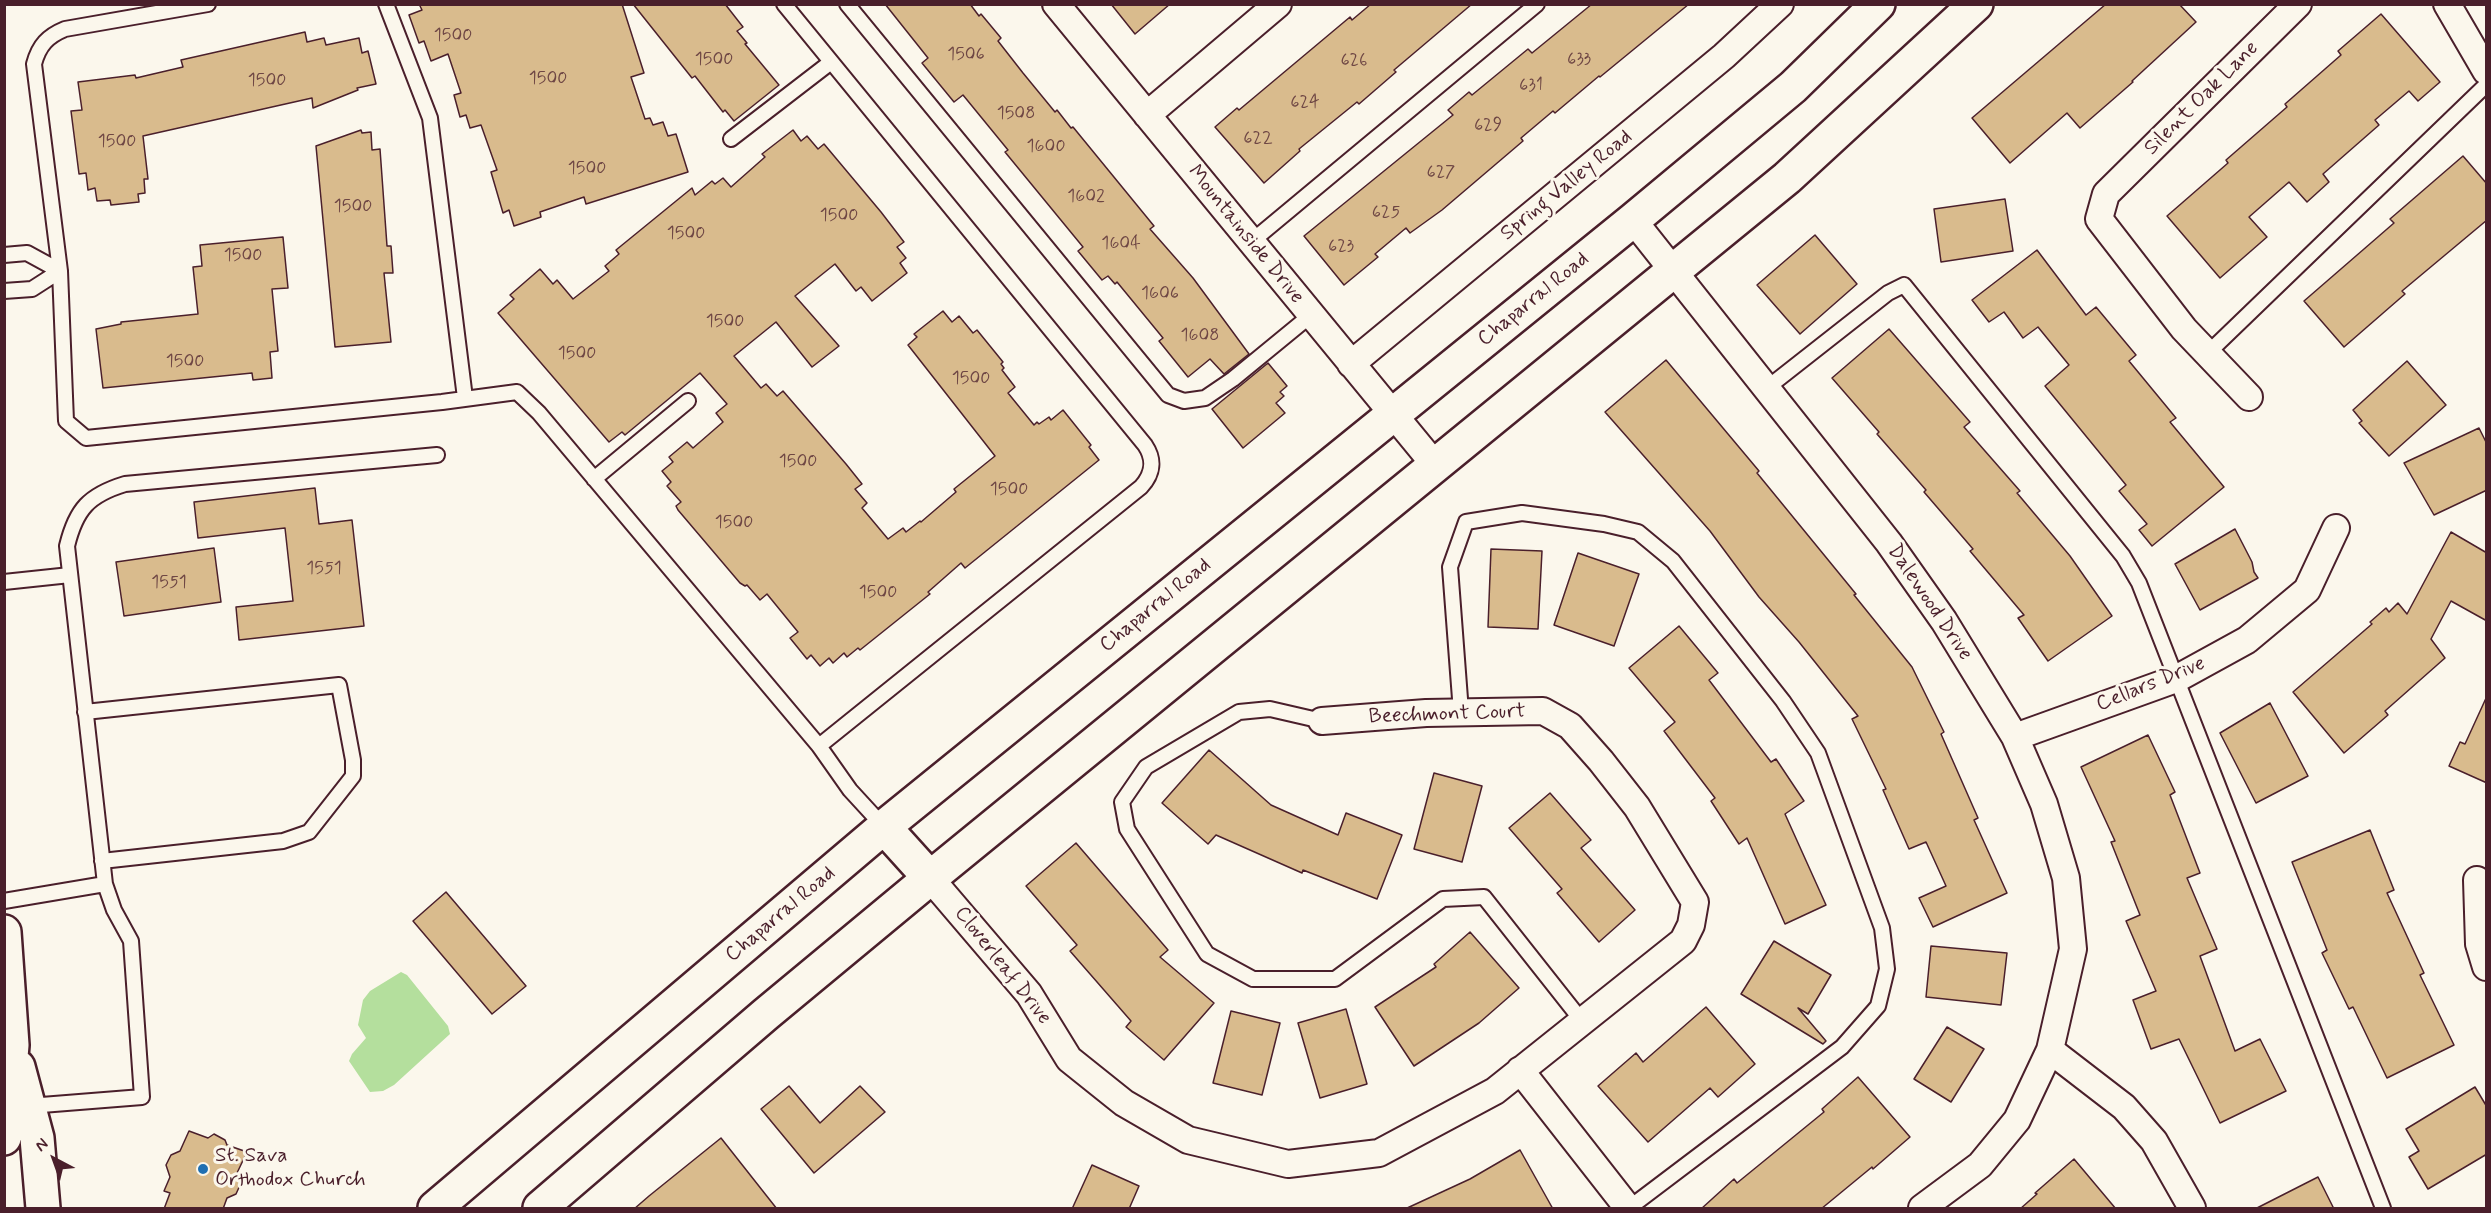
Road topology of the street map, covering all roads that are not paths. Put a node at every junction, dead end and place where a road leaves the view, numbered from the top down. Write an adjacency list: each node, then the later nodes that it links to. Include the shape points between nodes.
1 (208, 4): 22 (lane, via 65,29 49,38 37,52 34,64)
2 (386, 4): 29 (lane, via 430,118)
3 (784, 4): 13 (lane)
4 (847, 4): 24 (lane, via 1168,395 1184,400 1205,398)
5 (1056, 4): 16 (street, Mountainside Drive)
6 (1278, 4): 16 (street)
7 (1537, 4): 19 (lane)
8 (1780, 4): 26 (street, Spring Valley Road, via 1724,56)
9 (1878, 4): 18 (main road, Chaparral Road, via 1793,87)
10 (1976, 4): 21 (main road, via 1787,178)
11 (2298, 4): 25 (street, Silent Oak Lane, via 2106,194 2099,219)
12 (2447, 4): 14 (street)
13 (831, 62): 17 (lane); 43 (lane, via 1145,445 1152,462 1148,480 1141,487)
14 (2487, 71)
15 (2487, 85): 25 (lane)
16 (1147, 115): 19 (street, Mountainside Drive)
17 (731, 139)
18 (1633, 220): 21 (street, Dalewood Drive); 31 (main road, Chaparral Road)
19 (1251, 242): 24 (street, Mountainside Drive)
20 (4, 255): 22 (lane, via 27,253)
21 (1673, 269): 27 (street, Dalewood Drive); 33 (main road)
22 (60, 271): 23 (lane, via 32,289); 29 (lane, via 66,421 86,438)
23 (4, 291)
24 (1311, 315): 26 (street, Mountainside Drive)
25 (2207, 354): 28 (street)
26 (1351, 363): 31 (street, Mountainside Drive)
27 (1767, 388): 38 (lane, via 1887,293 1904,285 2123,556 2139,584); 42 (street, Dalewood Drive, via 1889,543 1944,621)
28 (2249, 397)
29 (465, 398): 34 (lane, via 517,392 539,412)
30 (688, 401): 34 (lane)
31 (1392, 414): 33 (street, Mountainside Drive); 44 (main road, Chaparral Road)
32 (437, 455): 36 (lane, via 125,484 104,490 85,504 72,523 67,546)
33 (1435, 465): 46 (main road)
34 (594, 479): 43 (lane)
35 (2336, 528): 38 (street, Cellars Drive, via 2307,590 2247,640)
36 (70, 575): 37 (lane); 39 (lane)
37 (4, 582)
38 (2176, 679): 42 (street, Cellars Drive); 64 (lane)
39 (85, 712): 45 (lane); 45 (lane, via 339,685 352,760 353,776 309,832 283,842)
40 (1461, 712): 41 (street, Beechmont Court); 52 (street, Beechmont Court, via 1543,711 1570,726 1637,807 1695,902 1683,941); 61 (lane, via 1450,567 1466,522 1522,513 1638,532 1673,561 1783,701 1818,753 1882,928 1887,969 1878,1006 1842,1047)
41 (1322, 721): 52 (lane, via 1270,709 1239,712 1146,767 1122,802 1127,828 1207,954 1253,979 1335,979 1443,899 1484,897)
42 (2015, 737): 54 (street, Dalewood Drive, via 2044,804 2066,878 2073,949)
43 (819, 746): 44 (lane, via 850,790)
44 (884, 827): 46 (main road); 59 (main road, Chaparral Road)
45 (102, 861): 48 (lane)
46 (930, 878): 55 (street, Cloverleaf Drive, via 1029,994 1069,1059 1124,1103 1188,1140 1288,1164 1379,1153 1495,1092); 60 (main road)
47 (2477, 880): 51 (street, via 2479,944)
48 (105, 884): 49 (lane); 56 (lane, via 130,941 142,1097)
49 (4, 901)
50 (4, 932): 53 (main road)
51 (2487, 967)
52 (1582, 1021): 55 (street, Beechmont Court)
53 (12, 1045): 56 (main road); 57 (main road)
54 (2050, 1050): 62 (street, Dalewood Drive, via 2017,1120 1980,1165); 63 (street, via 2124,1107 2154,1141)
55 (1520, 1070): 61 (street)
56 (29, 1106): 58 (main road, via 37,1138)
57 (4, 1138)
58 (43, 1209)
59 (435, 1209)
60 (540, 1209)
61 (1629, 1209)
62 (1922, 1209)
63 (2192, 1209)
64 (2383, 1209)

